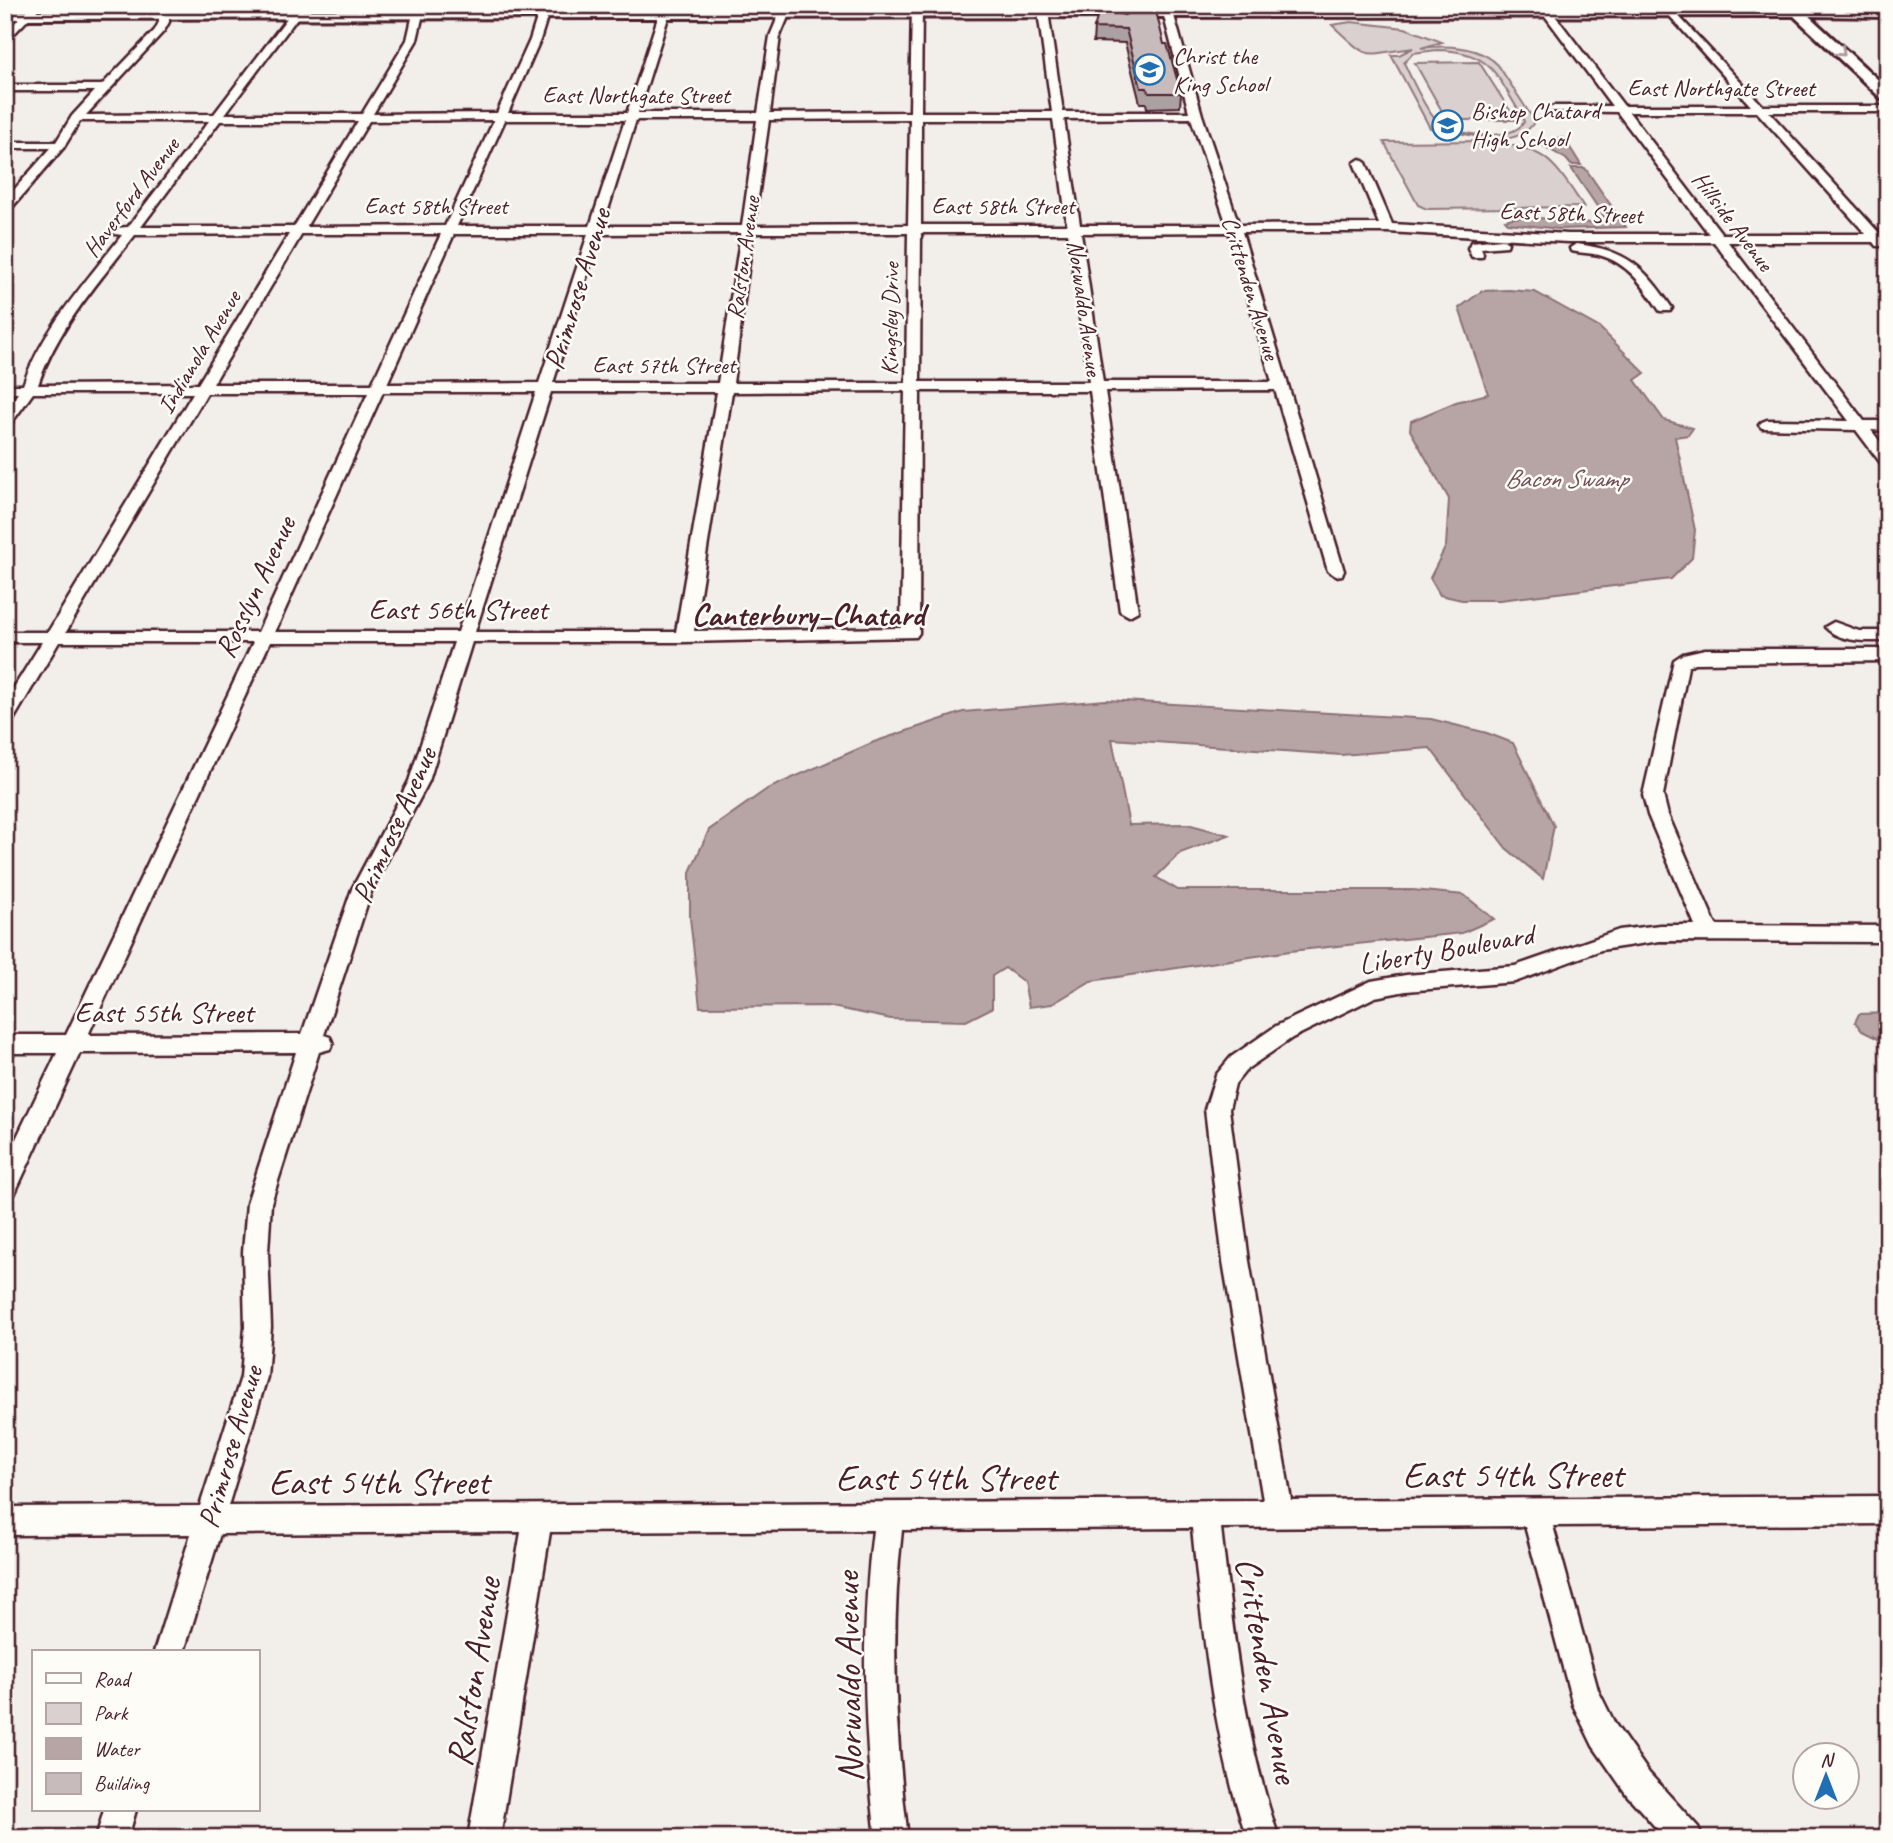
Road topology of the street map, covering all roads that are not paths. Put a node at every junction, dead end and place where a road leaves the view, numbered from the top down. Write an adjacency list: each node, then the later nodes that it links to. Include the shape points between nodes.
1 (37, 5): 17 (street)
2 (1545, 8): 7 (main road); 15 (main road); 24 (street, Hillside Avenue)
3 (787, 9): 4 (main road); 13 (main road); 29 (street, Ralston Avenue, via 775,36)
4 (917, 9): 5 (main road); 30 (street, Kingsley Drive)
5 (1042, 9): 6 (main road); 27 (street, Norwaldo Avenue)
6 (1167, 9): 7 (main road); 28 (street, Crittenden Avenue)
7 (1295, 9)
8 (1803, 9): 14 (main road); 15 (main road); 19 (main road); 22 (main road, one-way to 22)
9 (164, 10): 10 (main road); 17 (main road); 20 (street, via 164,22 154,37)
10 (299, 10): 11 (main road); 31 (street, Haverford Avenue)
11 (421, 10): 12 (main road); 32 (street, Indianola Avenue, via 412,40)
12 (544, 10): 13 (main road); 33 (street, Rosslyn Avenue)
13 (665, 10): 34 (street, Primrose Avenue)
14 (1888, 10)
15 (1675, 11): 25 (street)
16 (5, 15): 17 (main road)
17 (27, 15): 18 (street)
18 (5, 40)
19 (1888, 79)
20 (102, 88): 21 (street); 35 (street)
21 (5, 89)
22 (1888, 97)
23 (1554, 109): 24 (street, East Northgate Street)
24 (1621, 109): 25 (street, East Northgate Street); 50 (street, Hillside Avenue)
25 (1761, 109): 26 (street, East Northgate Street); 49 (street)
26 (1888, 109)
27 (1057, 115): 28 (street, East Northgate Street); 30 (street, East Northgate Street); 42 (street, Norwaldo Avenue)
28 (1196, 115): 43 (street, Crittenden Avenue)
29 (762, 116): 30 (street, East Northgate Street); 34 (street, East Northgate Street); 40 (street, Ralston Avenue)
30 (915, 116): 46 (street, Kingsley Drive)
31 (218, 117): 32 (street, East Northgate Street); 35 (street, East Northgate Street); 48 (street, Haverford Avenue)
32 (366, 117): 33 (street, East Northgate Street); 47 (street, Indianola Avenue)
33 (501, 117): 34 (street, East Northgate Street); 45 (street, Rosslyn Avenue)
34 (631, 117): 41 (street, Primrose Avenue)
35 (76, 118): 37 (street)
36 (5, 145): 37 (street)
37 (60, 145): 39 (street)
38 (1360, 163): 44 (street)
39 (5, 208)
40 (746, 227): 41 (street, East 58th Street); 46 (street, East 58th Street); 60 (street, Ralston Avenue)
41 (596, 228): 45 (street, East 58th Street); 59 (street, Primrose Avenue)
42 (1073, 228): 43 (street, East 58th Street); 46 (street, East 58th Street); 57 (street, Norwaldo Avenue)
43 (1234, 228): 44 (street, East 58th Street); 55 (street, Crittenden Avenue)
44 (1387, 228): 51 (street, East 58th Street)
45 (448, 229): 47 (street, East 58th Street); 58 (street, Rosslyn Avenue)
46 (914, 229): 56 (street, Kingsley Drive)
47 (298, 230): 48 (street, East 58th Street); 63 (street, Indianola Avenue)
48 (125, 231): 62 (street, Haverford Avenue, via 52,336)
49 (1882, 238): 50 (street, East 58th Street); 52 (street)
50 (1718, 239): 51 (street, East 58th Street); 66 (street, Hillside Avenue)
51 (1570, 243): 53 (street, via 1490,243 1475,246); 54 (street, via 1633,265)
52 (1888, 250)
53 (1477, 254)
54 (1665, 308)
55 (1281, 386): 57 (street, East 57th Street); 69 (street, Crittenden Avenue)
56 (912, 387): 57 (street, East 57th Street); 60 (street, East 57th Street); 72 (street, Kingsley Drive)
57 (1097, 387): 70 (street, Norwaldo Avenue)
58 (377, 388): 59 (street, East 57th Street); 63 (street, East 57th Street); 76 (street, Rosslyn Avenue)
59 (546, 388): 60 (street, East 57th Street); 77 (street, Primrose Avenue)
60 (725, 388): 78 (street, Ralston Avenue)
61 (5, 389): 62 (street, East 57th Street)
62 (29, 389): 63 (street, East 57th Street); 64 (street, Haverford Avenue)
63 (203, 389): 75 (street, Indianola Avenue)
64 (5, 422)
65 (1768, 425): 66 (street)
66 (1860, 426): 67 (street); 68 (street, Hillside Avenue)
67 (1888, 426)
68 (1888, 463)
69 (1336, 571)
70 (1129, 611)
71 (1834, 627): 73 (street, via 1857,636)
72 (911, 633): 78 (street, East 56th Street)
73 (1888, 636)
74 (5, 637): 75 (street, East 56th Street)
75 (55, 637): 76 (street, East 56th Street); 80 (street, Indianola Avenue)
76 (264, 637): 77 (street, East 56th Street); 85 (street, Rosslyn Avenue)
77 (466, 637): 78 (street, East 56th Street); 83 (street, Primrose Avenue, via 419,782 362,889)
78 (684, 637)
79 (1888, 655): 81 (street, via 1705,655 1680,664 1653,795)
80 (5, 718)
81 (1709, 934): 82 (street, Liberty Boulevard); 90 (street, Liberty Boulevard, via 1619,938 1515,974 1371,989 1284,1032 1228,1076 1218,1103 1223,1167)
82 (1888, 934)
83 (316, 1043): 85 (street, East 55th Street); 93 (street, Primrose Avenue, via 258,1202 256,1367)
84 (5, 1044): 85 (street, East 55th Street)
85 (74, 1044): 86 (street, Rosslyn Avenue)
86 (5, 1188)
87 (1888, 1510): 88 (street, East 54th Street)
88 (1536, 1512): 90 (street, East 54th Street); 101 (street, via 1589,1704 1638,1784)
89 (1205, 1514): 90 (street, East 54th Street); 91 (street, East 54th Street); 100 (street, Crittenden Avenue, via 1230,1723)
90 (1279, 1514)
91 (889, 1516): 92 (street, East 54th Street); 99 (street, Norwaldo Avenue, via 881,1671)
92 (538, 1518): 93 (street, East 54th Street); 98 (street, Ralston Avenue)
93 (211, 1520): 94 (street, East 54th Street); 95 (street, Primrose Avenue)
94 (5, 1521)
95 (170, 1650)
96 (119, 1812): 97 (street)
97 (112, 1838)
98 (484, 1838)
99 (892, 1838)
100 (1263, 1838)
101 (1687, 1838)

